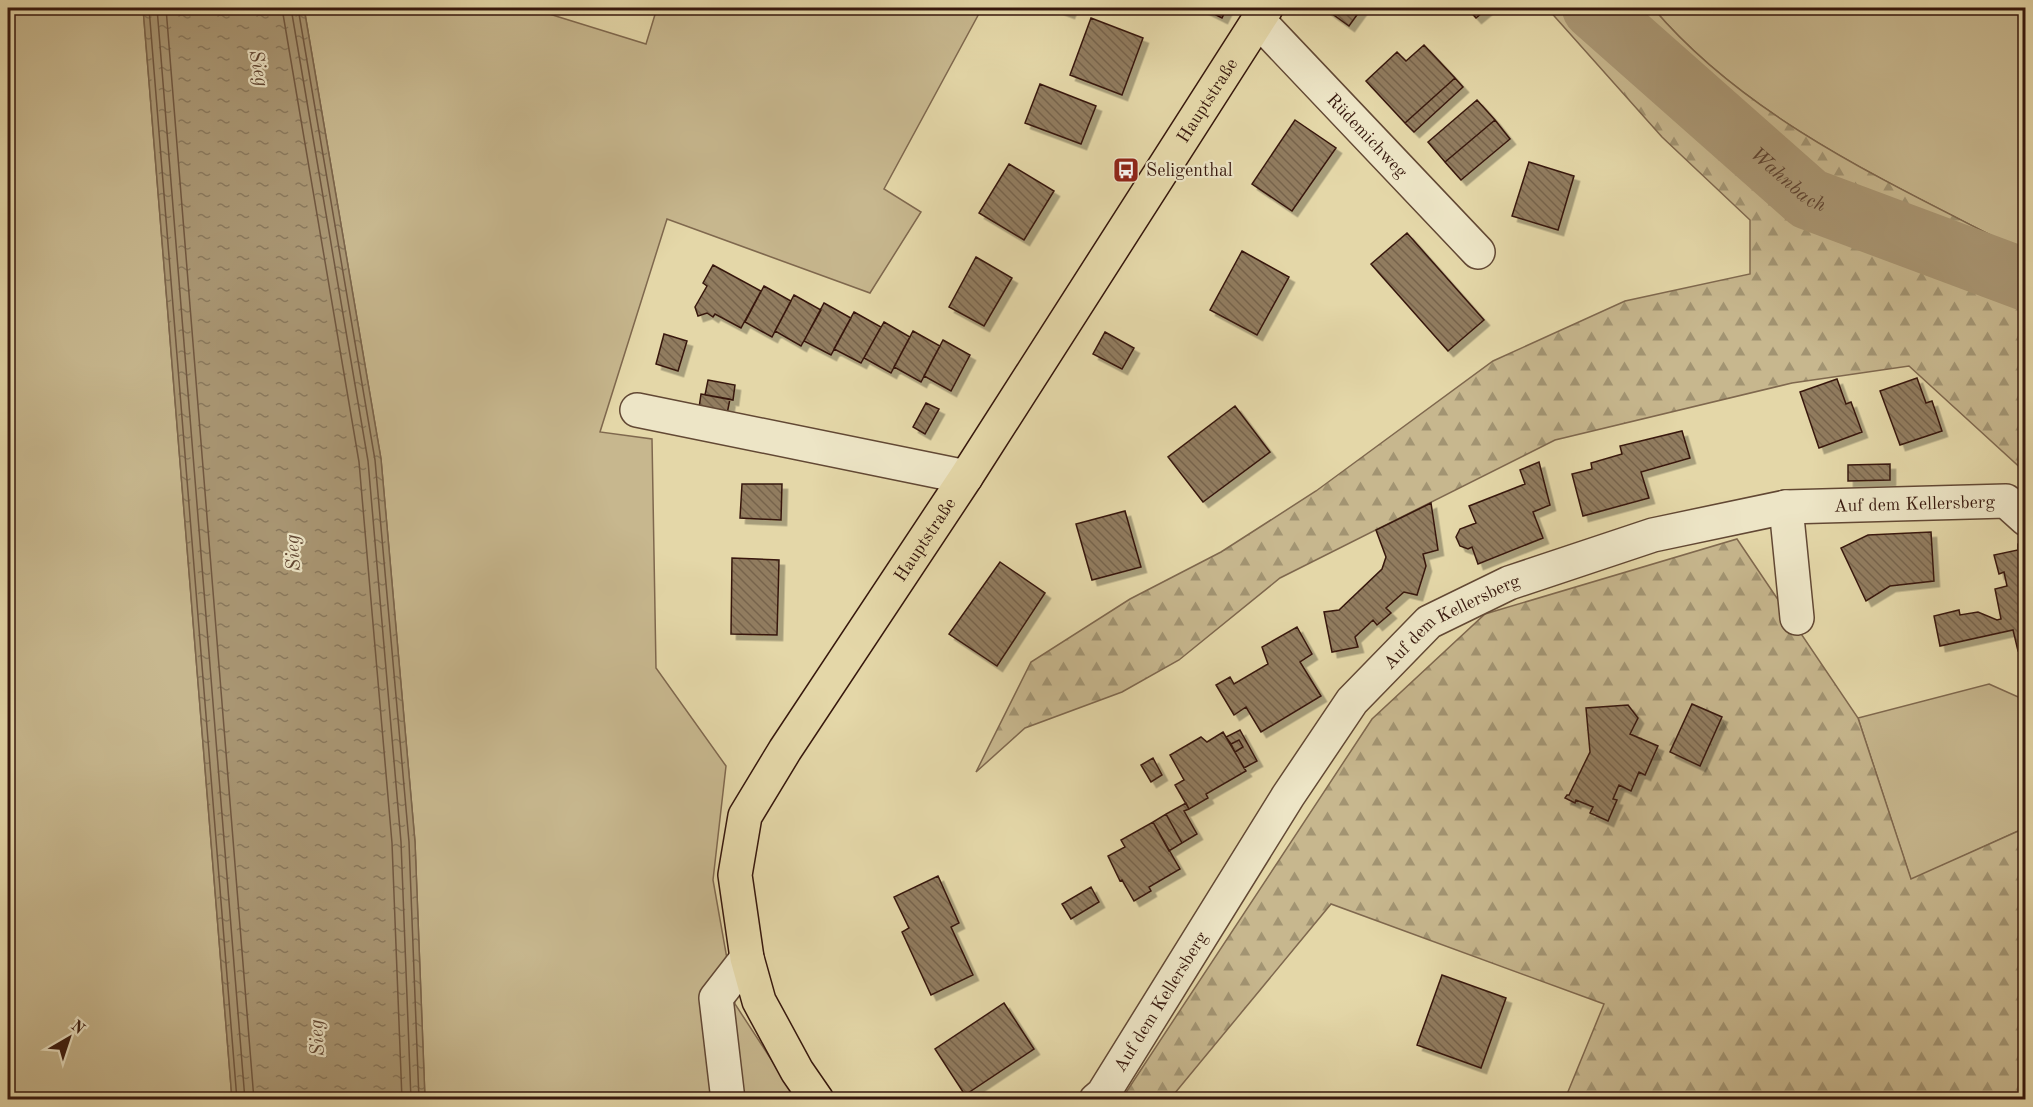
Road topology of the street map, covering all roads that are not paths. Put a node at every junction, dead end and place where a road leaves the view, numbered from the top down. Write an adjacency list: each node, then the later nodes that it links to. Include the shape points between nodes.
1 (1262, 14): 2 (street, Rüdemichweg); 4 (main road, Hauptstraße)
2 (1478, 252)
3 (637, 410): 4 (street)
4 (966, 477): 8 (main road, Hauptstraße, via 744,816 735,875)
5 (1786, 507): 6 (street, Auf dem Kellersberg, via 2006,501); 7 (street); 11 (street, Auf dem Kellersberg, via 1653,535 1509,583 1429,622 1352,701)
6 (2025, 519)
7 (1797, 618)
8 (747, 958): 9 (street, via 716,998); 10 (main road, Hauptstraße, via 759,1001)
9 (728, 1100)
10 (817, 1100)
11 (1096, 1100)

